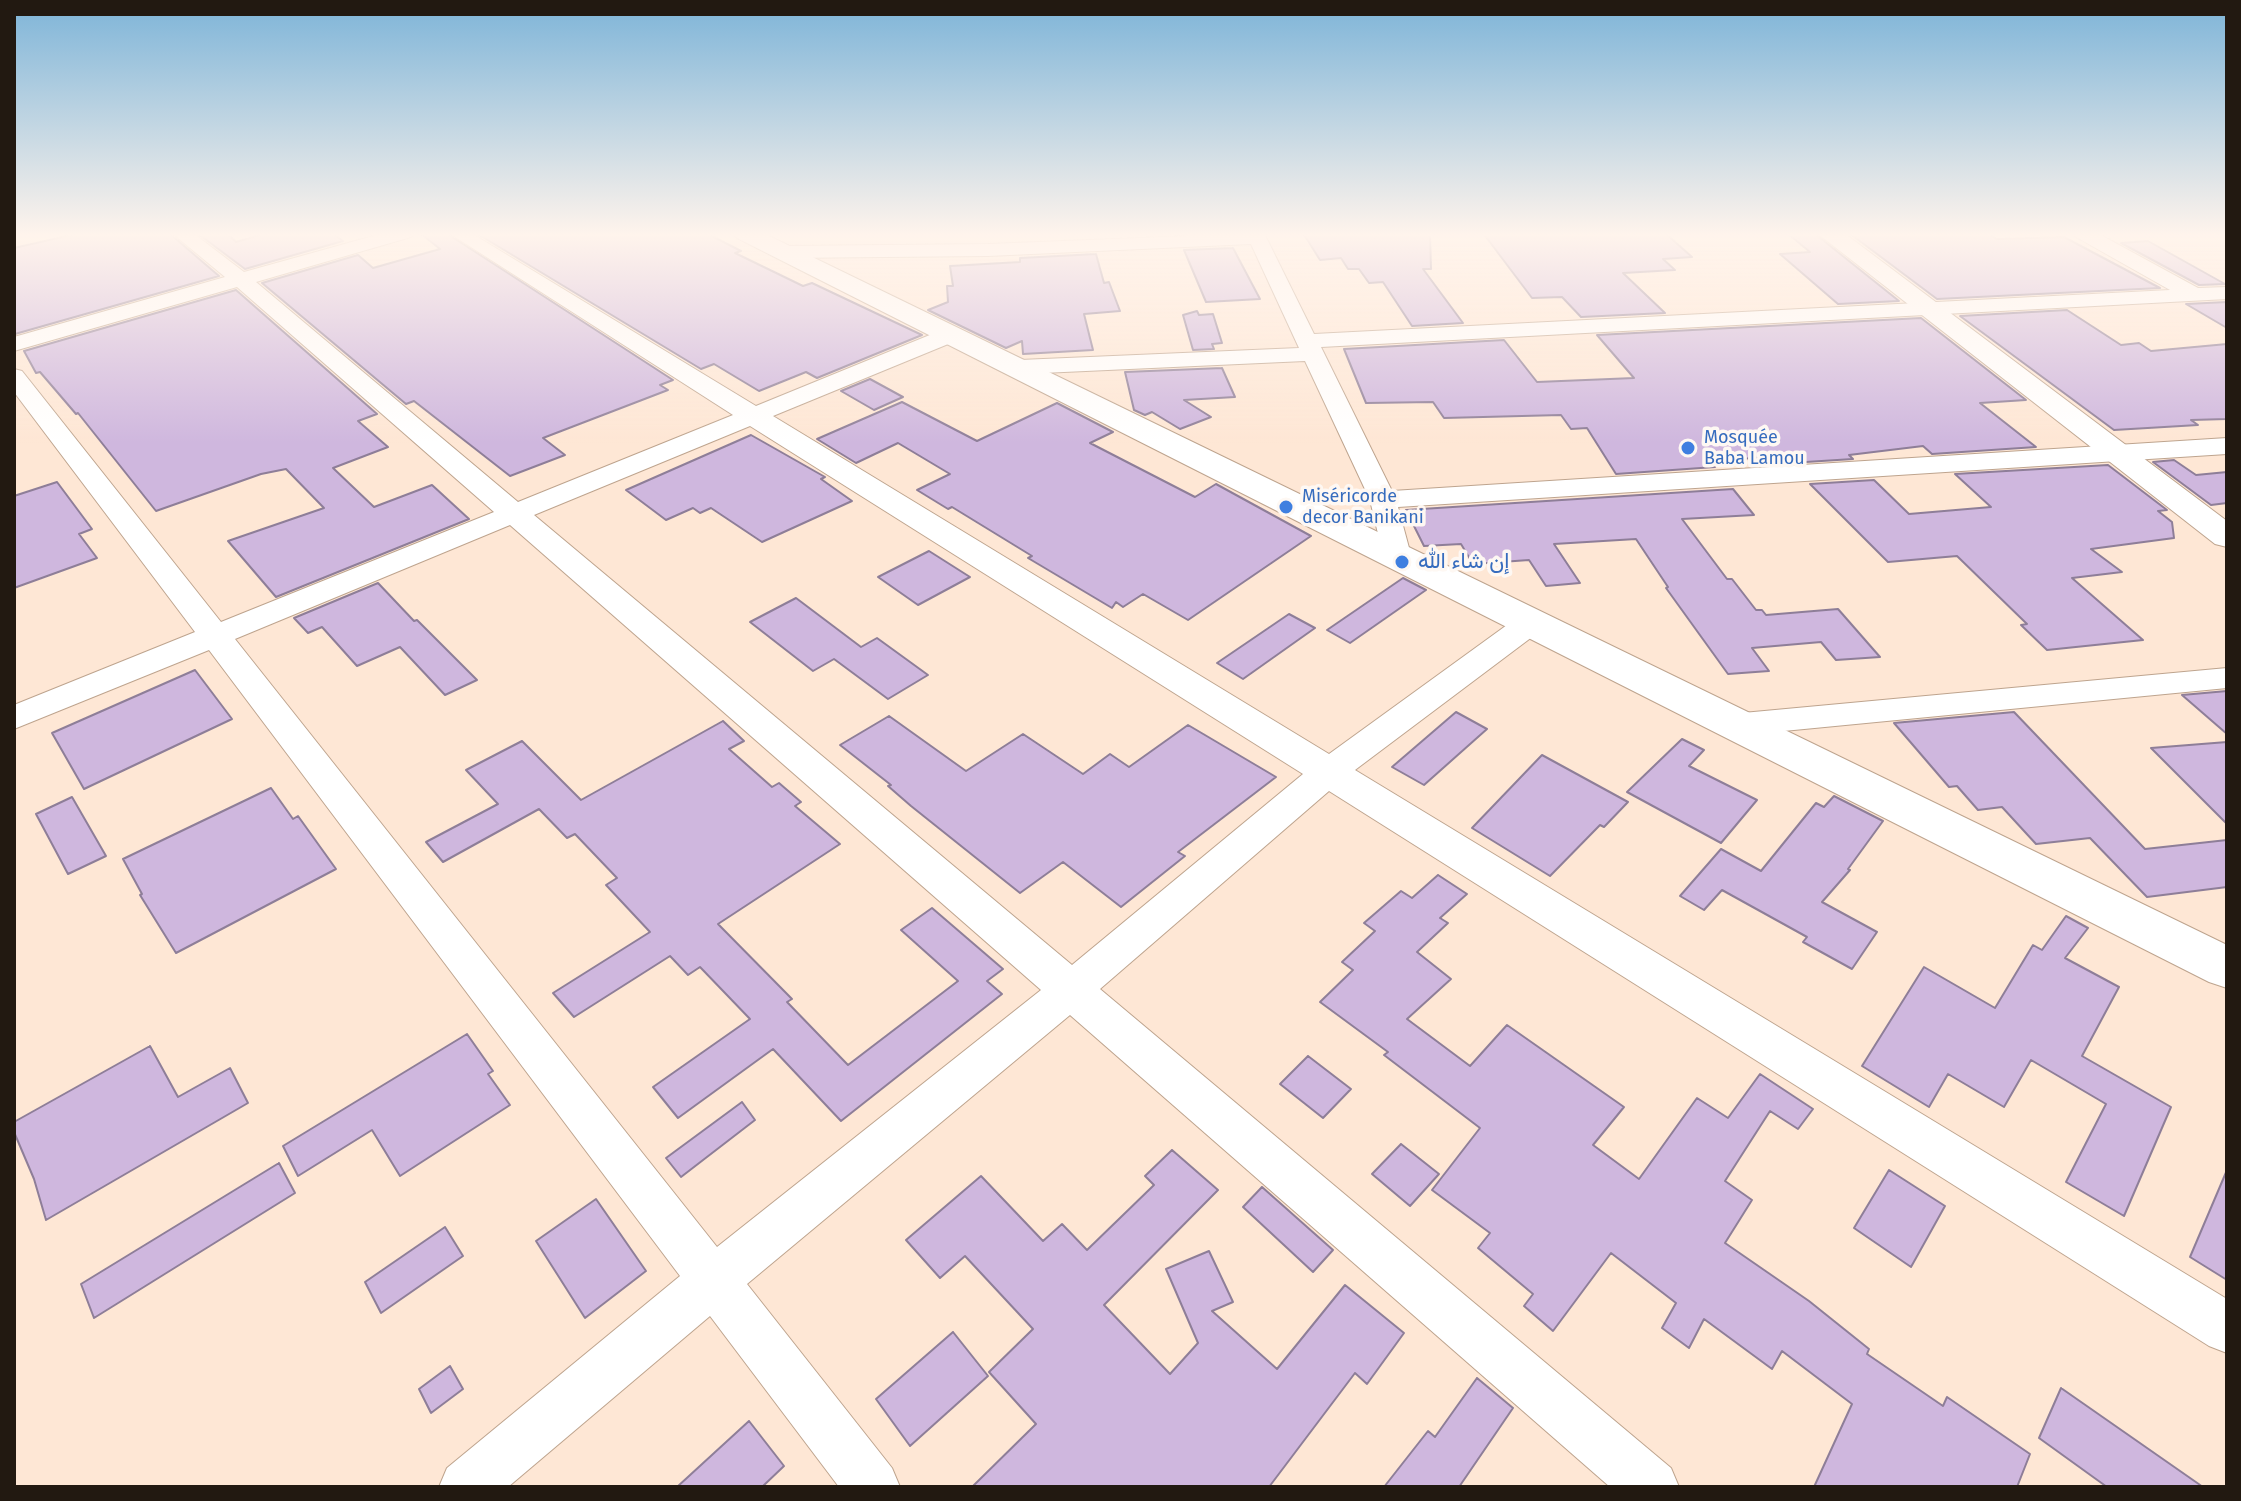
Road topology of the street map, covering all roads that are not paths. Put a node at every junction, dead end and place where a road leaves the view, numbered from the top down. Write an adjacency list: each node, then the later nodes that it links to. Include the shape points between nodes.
1 (159, 303): 10 (street)
2 (268, 303): 18 (street)
3 (571, 303): 14 (street)
4 (886, 303): 9 (street)
5 (1289, 303): 11 (street)
6 (1922, 303): 8 (street)
7 (1992, 303): 8 (street)
8 (1926, 306): 11 (street); 16 (street)
9 (950, 335): 12 (street); 14 (street)
10 (14, 344)
11 (1310, 348): 12 (street); 17 (street)
12 (1020, 367): 20 (street)
13 (14, 376): 22 (street)
14 (752, 415): 18 (street); 26 (street)
15 (2227, 446): 16 (street)
16 (2116, 452): 17 (street); 19 (street)
17 (1383, 500): 20 (street)
18 (512, 512): 22 (street); 28 (street)
19 (2227, 537)
20 (1398, 559): 21 (street)
21 (1529, 624): 25 (street); 26 (street)
22 (213, 635): 24 (street); 29 (street)
23 (2227, 678): 25 (street)
24 (14, 718)
25 (1732, 725): 27 (street)
26 (1328, 772): 28 (street); 30 (street)
27 (2227, 968)
28 (1071, 990): 29 (street); 33 (street)
29 (713, 1281): 31 (street); 32 (street)
30 (2227, 1328)
31 (466, 1487)
32 (873, 1487)
33 (1652, 1487)

